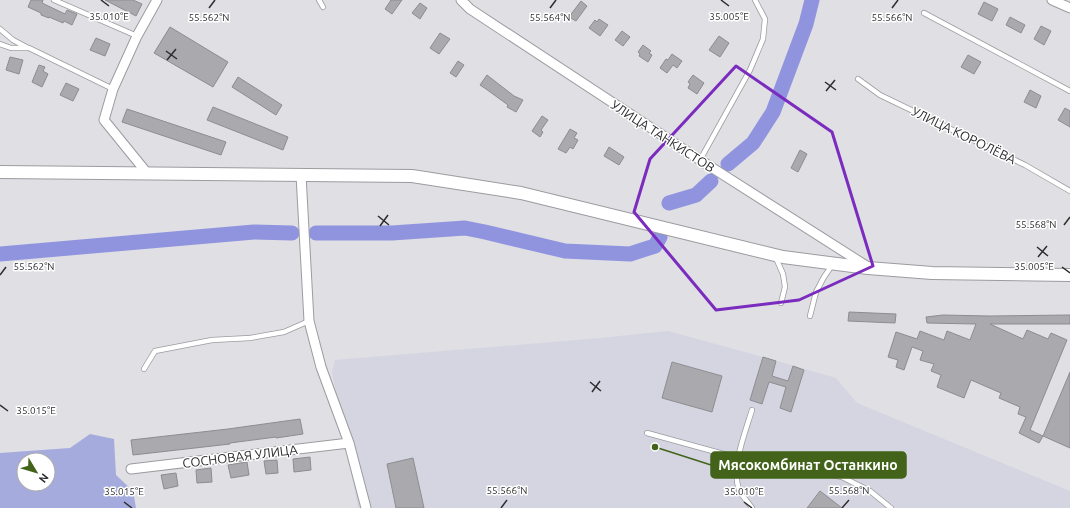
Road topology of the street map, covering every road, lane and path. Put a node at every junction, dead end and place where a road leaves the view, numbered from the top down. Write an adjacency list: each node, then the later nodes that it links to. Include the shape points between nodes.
1 (54, 0): 11 (lane)
2 (157, 0): 11 (street)
3 (320, 0): 7 (lane)
4 (461, 0): 17 (street, УЛИЦА ТАНКИСТОВ, via 470,9)
5 (755, 0): 17 (lane, via 765,19 763,39 750,70)
6 (1052, 0): 8 (street)
7 (323, 7)
8 (1070, 8)
9 (924, 13): 16 (lane)
10 (0, 29): 13 (lane, via 13,40)
11 (137, 36): 15 (street)
12 (0, 44): 13 (lane, via 11,48)
13 (29, 48): 15 (lane)
14 (858, 79): 21 (lane, УЛИЦА КОРОЛЁВА, via 880,95 1025,165)
15 (113, 89): 19 (street, via 104,120)
16 (1070, 91)
17 (700, 160): 24 (street, УЛИЦА ТАНКИСТОВ)
18 (0, 172): 19 (main road)
19 (147, 173): 20 (main road)
20 (301, 175): 22 (main road, via 412,176 521,193); 28 (street)
21 (1070, 191)
22 (774, 254): 23 (main road); 26 (lane, via 783,274 785,287)
23 (834, 263): 24 (main road); 27 (lane, via 816,292)
24 (868, 268): 25 (main road, via 932,273)
25 (1070, 275)
26 (781, 304)
27 (810, 316)
28 (309, 321): 29 (lane, via 284,332 250,338 212,340 155,351); 32 (street, via 321,367)
29 (144, 369)
30 (752, 410): 33 (lane)
31 (647, 433): 33 (lane)
32 (349, 443): 35 (street, СОСНОВАЯ УЛИЦА); 36 (street)
33 (738, 458): 37 (lane, via 736,477 740,491)
34 (796, 467): 38 (lane, via 842,477 870,491)
35 (131, 469)
36 (366, 508)
37 (752, 508)
38 (891, 508)

